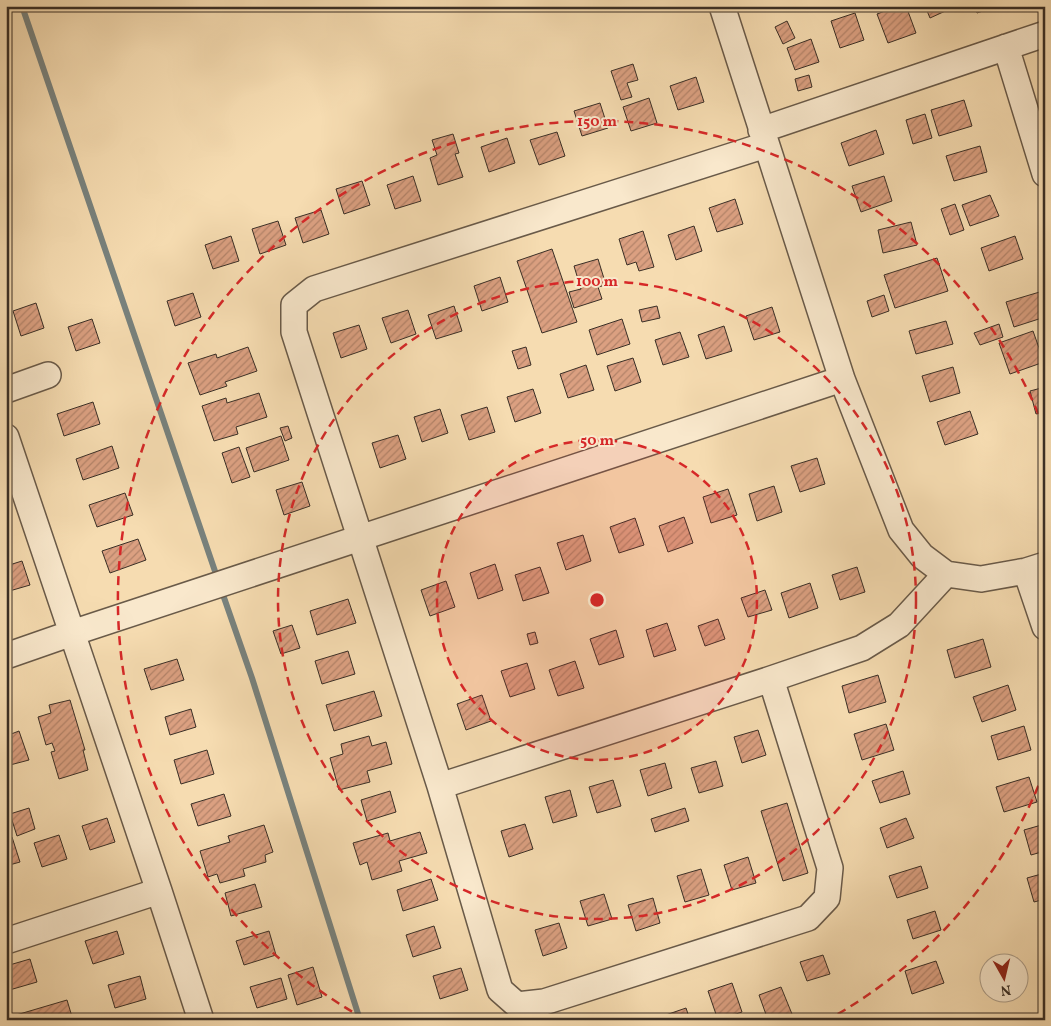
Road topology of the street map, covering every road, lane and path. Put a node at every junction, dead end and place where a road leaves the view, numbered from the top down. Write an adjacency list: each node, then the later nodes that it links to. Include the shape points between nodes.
1 (722, 6): 4 (street)
2 (1045, 34): 3 (street)
3 (1006, 47): 4 (street); 5 (street)
4 (764, 138): 7 (street); 10 (street, via 314,290 294,305 294,332)
5 (1045, 174)
6 (48, 375): 8 (street)
7 (842, 379): 10 (street); 12 (street, via 901,530 922,556)
8 (6, 390)
9 (6, 437): 14 (street)
10 (360, 538): 14 (street); 17 (street)
11 (1036, 568): 12 (street, via 981,579); 13 (street)
12 (946, 574): 16 (street, via 899,625 862,648)
13 (1045, 627)
14 (72, 633): 15 (street); 18 (street)
15 (6, 656)
16 (771, 679): 17 (street); 17 (street, via 830,868 827,898 808,918 544,1002 517,1005 500,990)
17 (440, 786)
18 (159, 891): 19 (street); 20 (street)
19 (6, 941)
20 (200, 1020)

